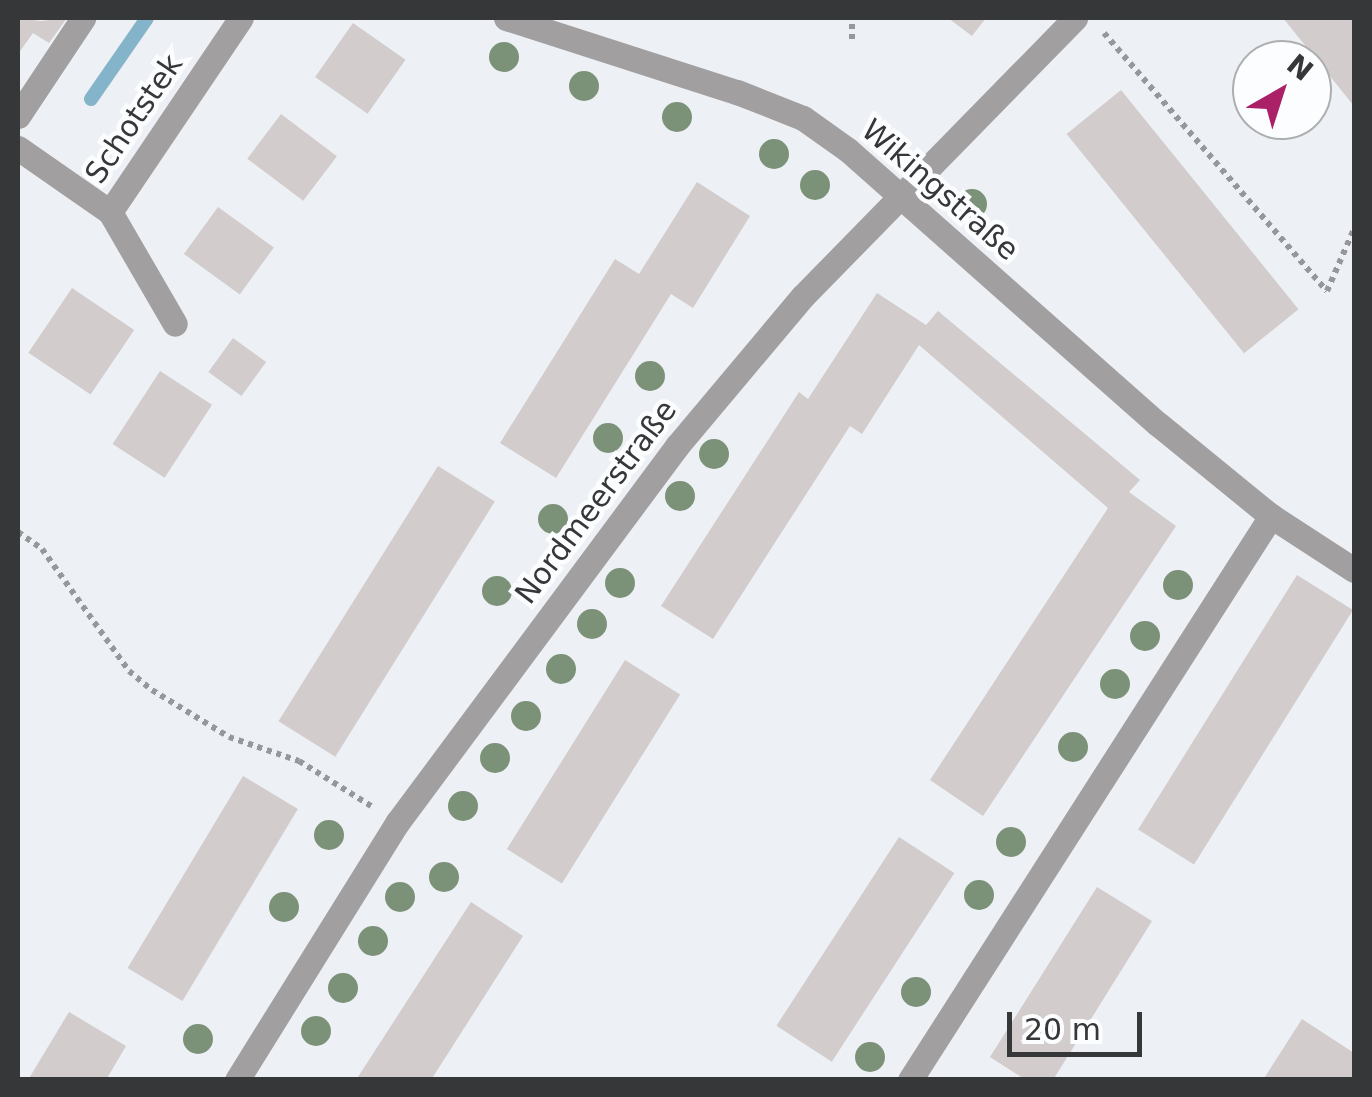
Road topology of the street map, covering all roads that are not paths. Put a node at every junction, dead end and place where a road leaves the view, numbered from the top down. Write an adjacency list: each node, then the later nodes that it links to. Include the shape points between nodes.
1 (83, 18): 5 (street)
2 (241, 18): 8 (street, Schotstek)
3 (506, 18): 7 (street, Wikingstraße, via 803,118)
4 (1075, 18): 7 (street, Nordmeerstraße)
5 (18, 116)
6 (18, 148): 8 (street, Schotstek)
7 (897, 198): 10 (street, Wikingstraße); 12 (street, Nordmeerstraße, via 676,446 398,823)
8 (110, 212): 9 (street)
9 (175, 324)
10 (1271, 516): 11 (street, Wikingstraße); 13 (street)
11 (1354, 570)
12 (237, 1080)
13 (910, 1080)

